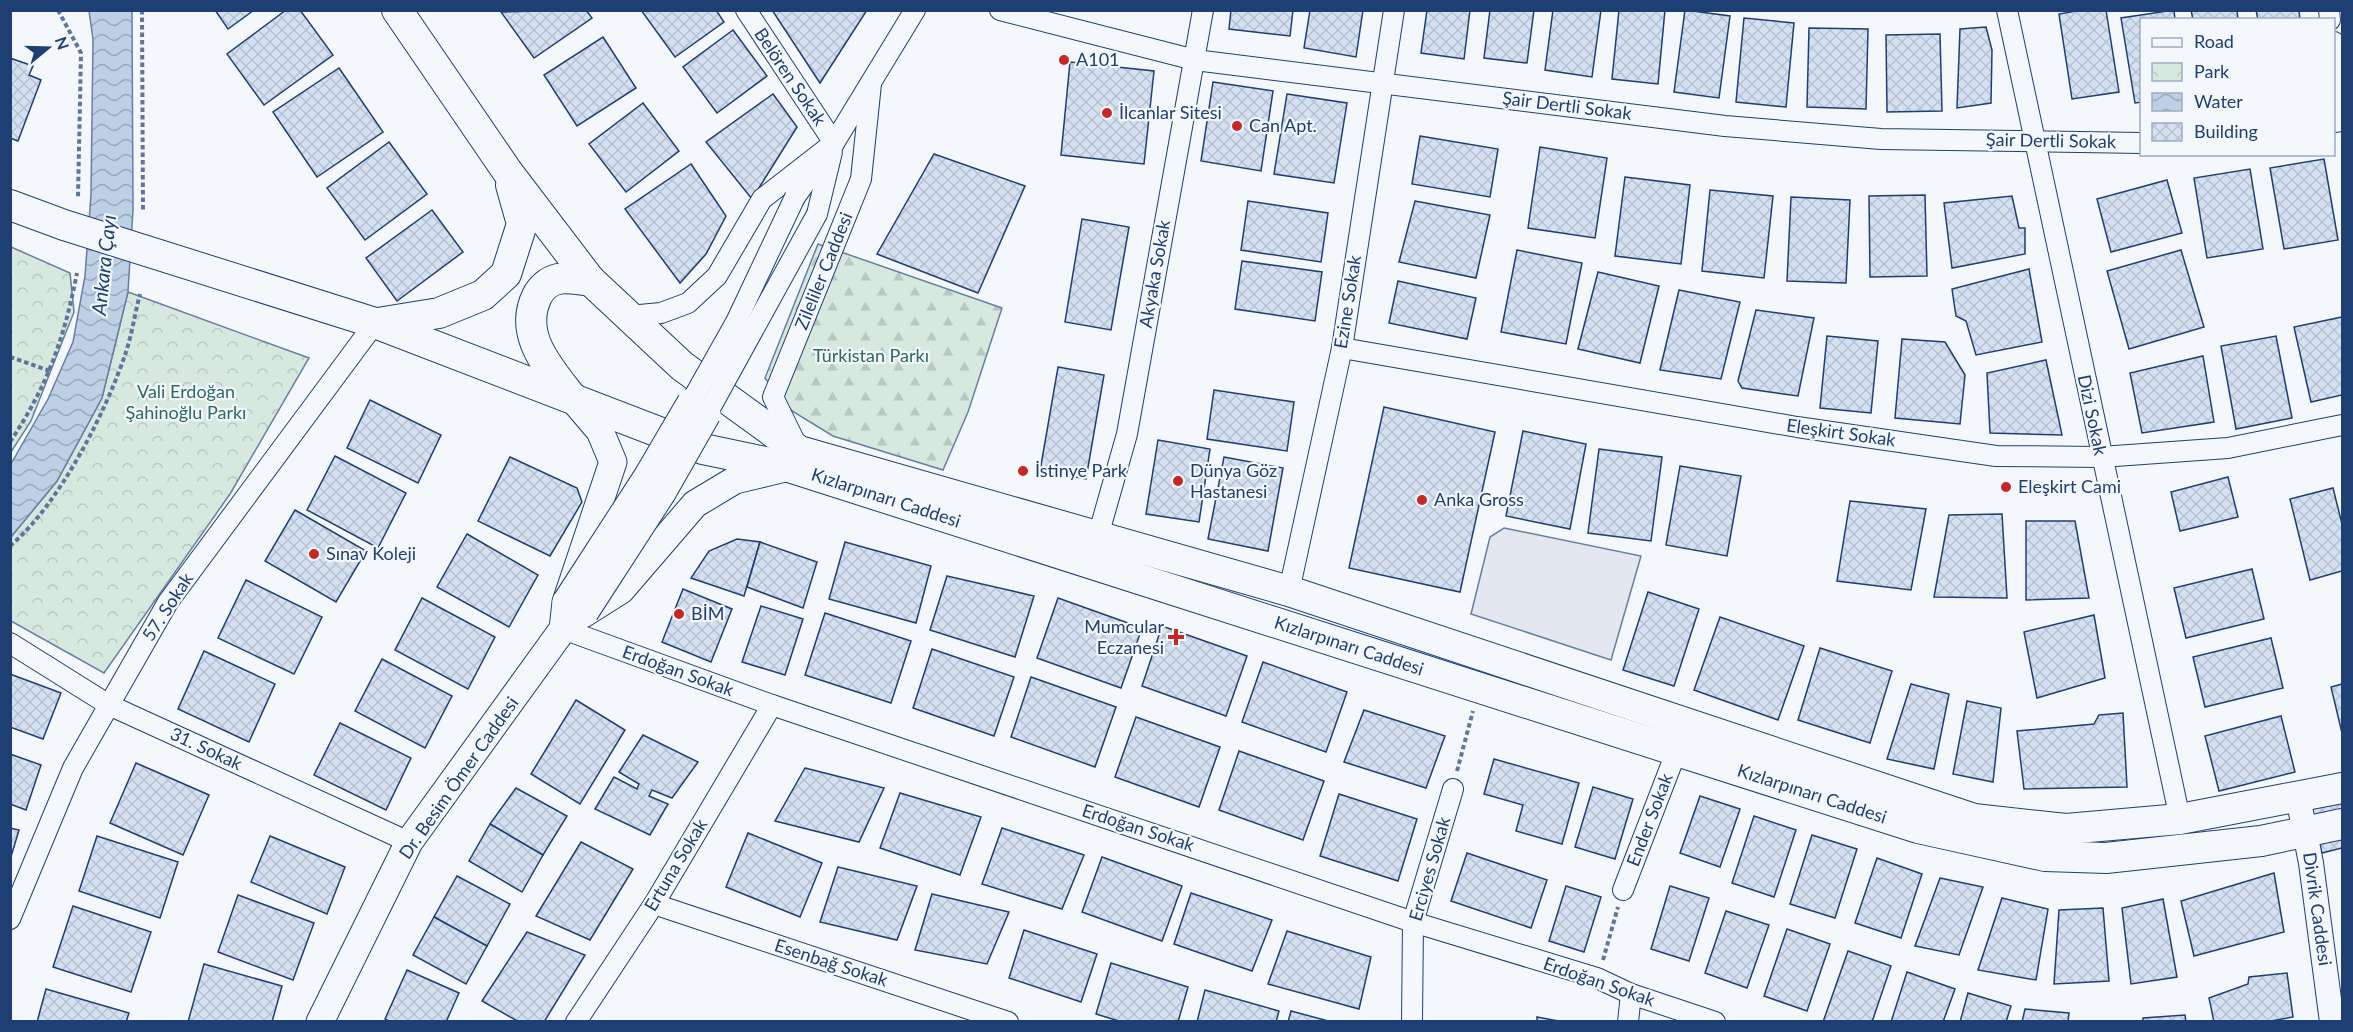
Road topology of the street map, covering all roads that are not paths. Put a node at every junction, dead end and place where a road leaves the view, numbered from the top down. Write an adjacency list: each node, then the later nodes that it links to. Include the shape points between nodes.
1 (397, 10): 16 (main road, Kızlarpınarı Caddesi)
2 (746, 10): 14 (street, Belören Sokak)
3 (915, 10): 11 (street)
4 (1000, 10): 9 (street, Şair Dertli Sokak)
5 (1203, 10): 9 (street, Akyaka Sokak)
6 (1394, 10): 10 (street, Ezine Sokak)
7 (2007, 10): 13 (street, Dizi Sokak)
8 (2335, 49): 12 (street)
9 (1195, 60): 10 (street, Şair Dertli Sokak); 27 (street, Akyaka Sokak, via 1127,434)
10 (1381, 81): 13 (street, Şair Dertli Sokak, via 1725,126 1881,139); 21 (street, Ezine Sokak)
11 (871, 84): 14 (street); 26 (street, Zileliler Caddesi, via 861,179 773,397)
12 (2343, 104)
13 (2033, 140): 15 (street, Şair Dertli Sokak); 25 (street, Dizi Sokak)
14 (834, 143): 19 (street, via 762,199 717,276 688,303 661,313); 23 (street, bridge, via 795,197); 23 (street, bridge, via 817,214)
15 (2140, 143)
16 (507, 171): 18 (main road, Kızlarpınarı Caddesi); 20 (main road, via 522,224 506,274 483,295 439,313)
17 (10, 205): 20 (main road, Kızlarpınarı Caddesi)
18 (590, 280): 19 (main road, Kızlarpınarı Caddesi); 22 (main road, via 558,279 541,288 530,311 531,334 546,363)
19 (629, 316): 26 (main road, Kızlarpınarı Caddesi, via 682,366)
20 (375, 323): 22 (main road, Kızlarpınarı Caddesi); 32 (street, 57. Sokak, via 168,602)
21 (1342, 348): 25 (street, Eleşkirt Sokak, via 1797,427 1961,451 1996,456); 28 (street, Ezine Sokak)
22 (572, 398): 26 (main road, Kızlarpınarı Caddesi, via 703,449); 29 (main road, via 600,431 613,462)
23 (699, 408): 29 (main road, bridge, via 647,477)
24 (2343, 425): 25 (street, Eleşkirt Sokak, via 2228,448)
25 (2101, 457): 38 (street, Dizi Sokak)
26 (794, 459): 27 (main road, Kızlarpınarı Caddesi); 29 (main road, via 735,480 695,504 621,590); 34 (main road, Kızlarpınarı Caddesi)
27 (1098, 536): 28 (main road, Kızlarpınarı Caddesi)
28 (1289, 591): 38 (main road, Kızlarpınarı Caddesi, via 1974,819 2066,829)
29 (576, 607): 30 (main road, Dr. Besim Ömer Caddesi)
30 (563, 629): 33 (street, Erdoğan Sokak); 41 (main road, Dr. Besim Ömer Caddesi)
31 (10, 643): 32 (street, 31. Sokak)
32 (109, 705): 41 (street, 31. Sokak); 44 (street, 57. Sokak, via 73,768)
33 (772, 705): 43 (street, Ertuna Sokak); 45 (street, Erdoğan Sokak)
34 (1677, 750): 40 (main road, Kızlarpınarı Caddesi, via 1918,828 2045,856 2106,858); 42 (street, Ender Sokak)
35 (2343, 788): 37 (main road, Kızlarpınarı Caddesi)
36 (1453, 789): 45 (street, Erciyes Sokak)
37 (2298, 797): 38 (main road, Kızlarpınarı Caddesi); 40 (street, Divrik Caddesi)
38 (2180, 819)
39 (2343, 824): 40 (main road, Kızlarpınarı Caddesi)
40 (2306, 833): 53 (street, Divrik Caddesi)
41 (409, 842): 47 (main road, Dr. Besim Ömer Caddesi)
42 (1623, 890)
43 (654, 904): 48 (street, Ertuna Sokak); 49 (street, Esenbağ Sokak)
44 (10, 919)
45 (1413, 922): 46 (street, Erdoğan Sokak, via 1598,978); 50 (street, Erciyes Sokak)
46 (1631, 994): 51 (street); 52 (street, Erdoğan Sokak)
47 (320, 1022)
48 (576, 1022)
49 (1008, 1022)
50 (1412, 1022)
51 (1628, 1022)
52 (1715, 1022)
53 (2332, 1022)

